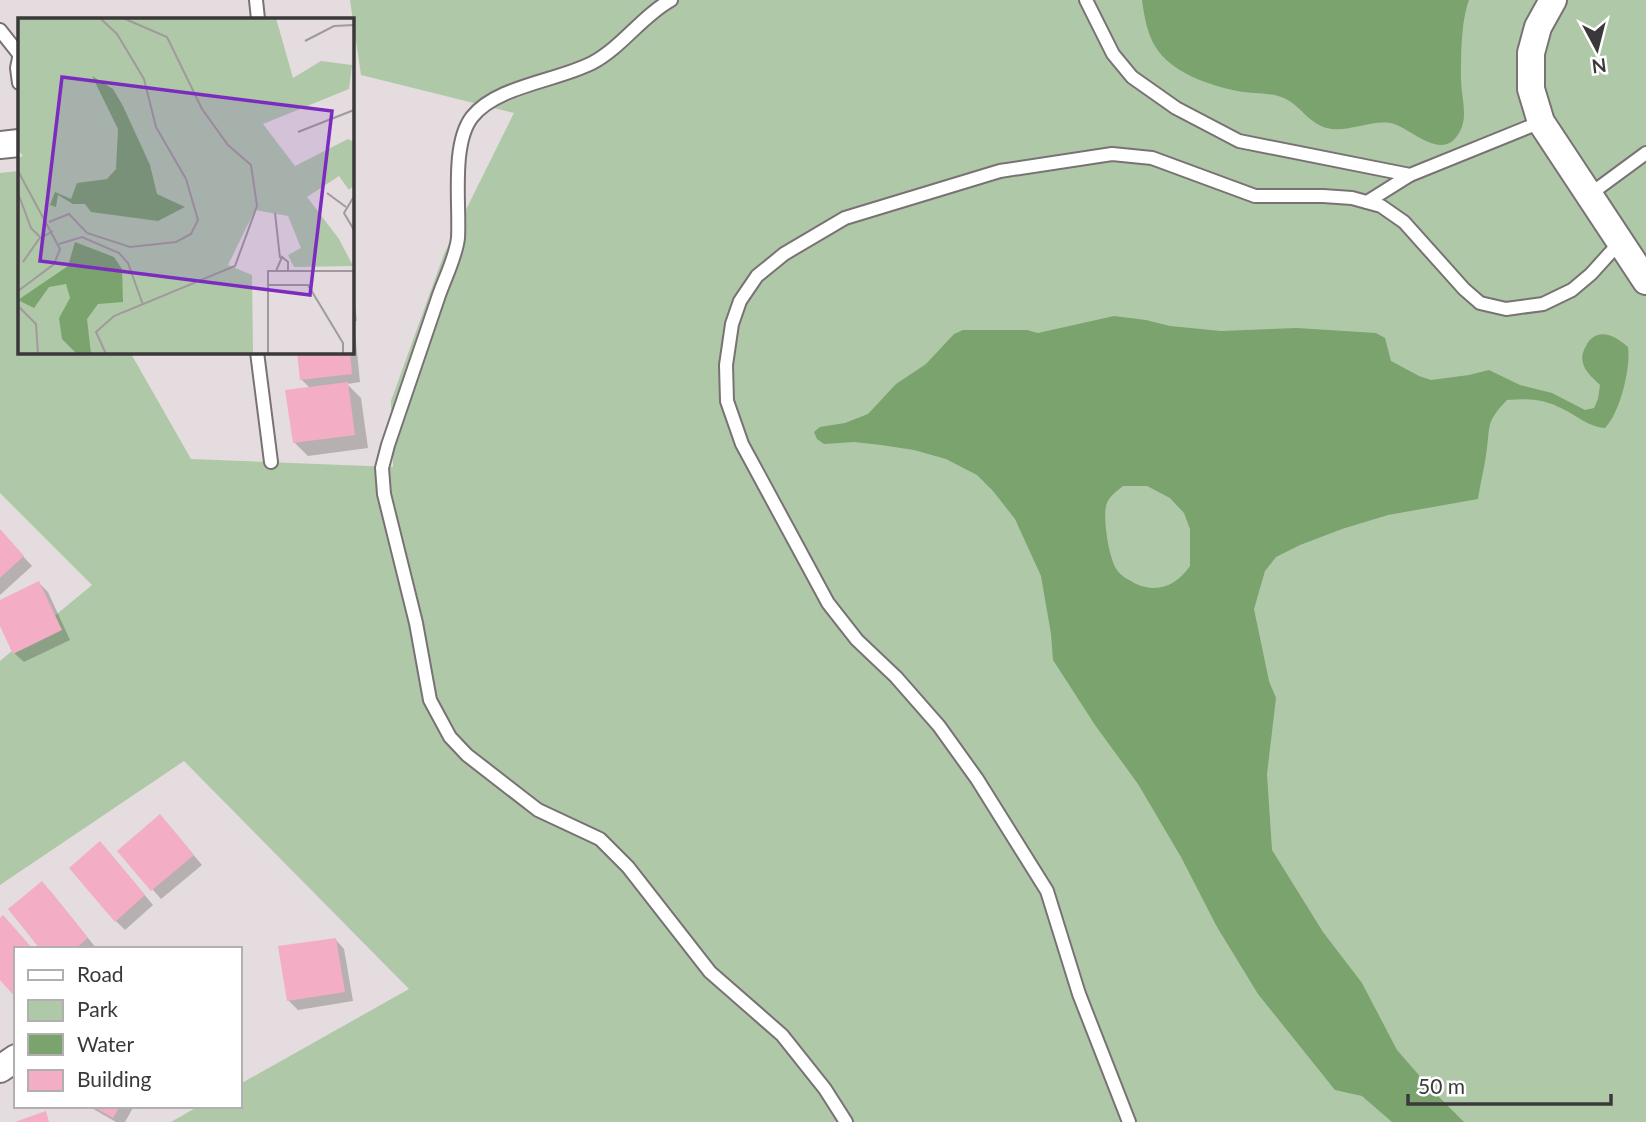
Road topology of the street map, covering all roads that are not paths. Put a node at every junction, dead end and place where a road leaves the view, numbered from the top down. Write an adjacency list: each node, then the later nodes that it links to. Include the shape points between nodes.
1 (256, 0): 5 (lane)
2 (671, 0): 19 (lane, via 594,62 505,94 471,118 458,167 458,240 388,445 382,468 384,494 430,700 450,737 538,810 600,839 628,867 710,972 782,1035)
3 (1086, 0): 12 (lane, via 1113,54 1132,77 1176,108 1239,141)
4 (1553, 0): 8 (street, via 1538,27 1531,53 1531,89)
5 (258, 18)
6 (0, 30): 7 (lane)
7 (18, 55)
8 (1541, 121): 12 (lane); 13 (street)
9 (18, 143): 10 (street)
10 (0, 145)
11 (1646, 153): 13 (lane)
12 (1410, 175): 14 (lane)
13 (1589, 195): 15 (street)
14 (1367, 202): 15 (lane, via 1404,222 1480,303 1506,309 1543,304 1572,290); 20 (lane, via 1323,196 1255,196 1152,158 1112,154 1000,171 845,218 784,254 757,276 740,301 732,324 727,401 742,444 828,603 939,726 1048,891 1079,994)
15 (1620, 242): 16 (street)
16 (1646, 281)
17 (257, 354): 18 (lane)
18 (271, 462)
19 (846, 1122)
20 (1129, 1122)

